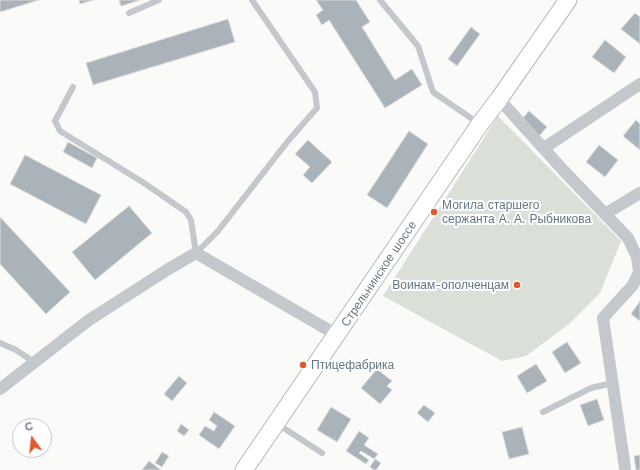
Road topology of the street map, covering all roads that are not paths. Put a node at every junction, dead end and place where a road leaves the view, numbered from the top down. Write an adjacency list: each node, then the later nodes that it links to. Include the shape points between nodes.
1 (158, 0): 5 (lane)
2 (252, 0): 13 (lane, via 315,92 317,108 218,231)
3 (380, 0): 9 (lane, via 418,46 433,92)
4 (568, 0): 8 (main road, Стрельнинское шоссе)
5 (129, 13)
6 (640, 84): 10 (street)
7 (73, 87): 13 (lane, via 55,121 60,131 186,212 191,220)
8 (500, 99): 9 (main road, Стрельнинское шоссе); 10 (street)
9 (480, 124): 14 (main road, Стрельнинское шоссе)
10 (544, 148): 12 (street)
11 (640, 193): 12 (street)
12 (605, 214): 17 (street, via 628,238 637,257 639,272 633,285 604,318)
13 (196, 253): 14 (street); 16 (street, via 89,320)
14 (337, 336): 20 (main road, Стрельнинское шоссе)
15 (0, 343): 16 (lane)
16 (34, 362): 18 (street)
17 (613, 383): 19 (lane, via 591,388); 22 (street)
18 (0, 389)
19 (543, 412)
20 (276, 423): 21 (lane); 23 (main road, Стрельнинское шоссе)
21 (322, 453)
22 (625, 468)
23 (244, 470)

